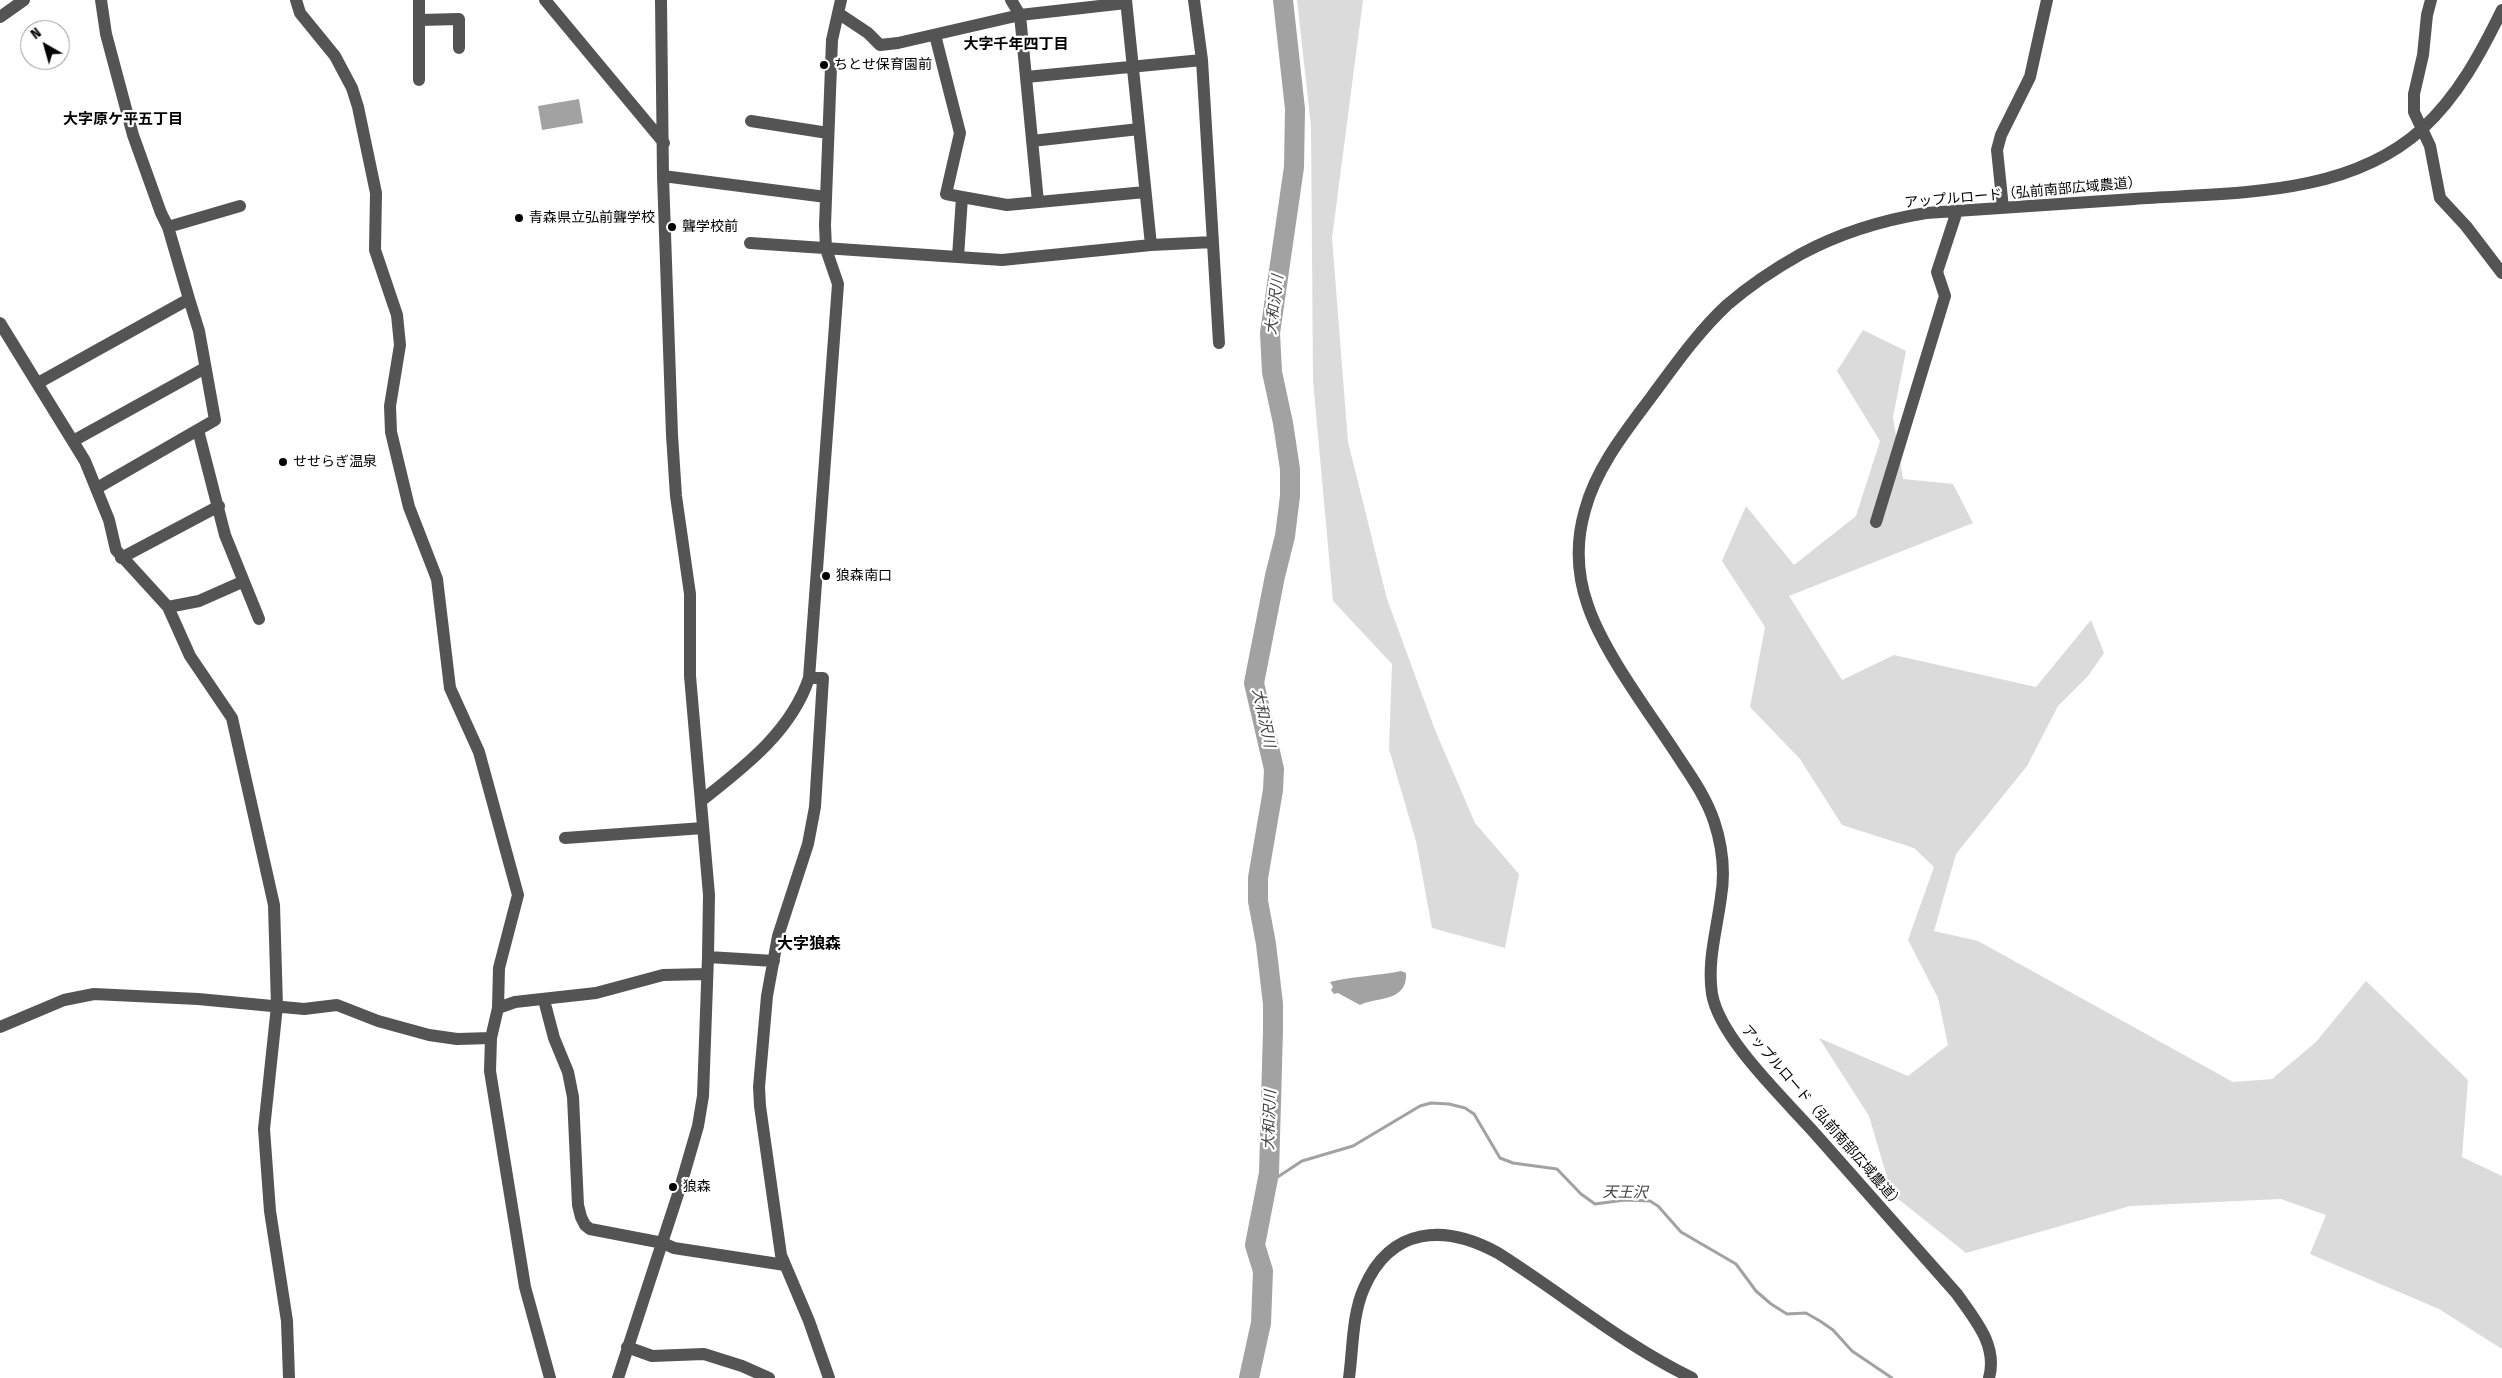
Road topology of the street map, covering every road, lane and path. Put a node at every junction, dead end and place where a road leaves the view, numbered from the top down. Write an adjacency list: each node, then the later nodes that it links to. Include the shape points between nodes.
1 (24, 0): 18 (street)
2 (102, 0): 40 (street, via 106,34 133,135)
3 (296, 0): 70 (street, via 300,13 335,56 358,107 376,194 376,250 397,315 400,346 390,406 391,432 409,507 437,578 450,688 478,752 518,895 499,968)
4 (419, 0): 19 (street)
5 (545, 0): 31 (street)
6 (661, 0): 31 (street)
7 (841, 0): 15 (street)
8 (1012, 0): 16 (street)
9 (1194, 0): 22 (street)
10 (2047, 0): 38 (street, via 2030,77 1997,150)
11 (2420, 0): 17 (street)
12 (2431, 0): 17 (street)
13 (1126, 2): 16 (street); 23 (street)
14 (2502, 10): 28 (street, アップルロード（弘前南部広域農道）, via 2475,62 2443,107)
15 (838, 13): 20 (street, via 880,45); 29 (street, via 832,40)
16 (1020, 15): 20 (street); 24 (street)
17 (2427, 15): 28 (street, via 2423,55 2414,94 2414,112)
18 (0, 17)
19 (420, 20): 21 (street, via 459,19); 25 (street)
20 (935, 35): 35 (street, via 960,133 946,194)
21 (459, 48)
22 (1202, 60): 23 (street); 41 (street)
23 (1133, 67): 24 (street); 27 (street)
24 (1026, 77): 30 (street)
25 (419, 80)
26 (750, 121): 29 (street)
27 (1139, 129): 30 (street); 33 (street)
28 (2421, 130): 38 (street, アップルロード（弘前南部広域農道）, via 2361,167 2326,179 2294,185 2252,191); 46 (street, via 2430,146 2440,198)
29 (828, 133): 34 (street)
30 (1032, 141): 36 (street)
31 (664, 143): 32 (street)
32 (663, 176): 34 (street); 62 (street, via 674,471 690,594 690,676)
33 (1145, 192): 36 (street); 43 (street)
34 (826, 197): 44 (street)
35 (962, 198): 36 (street, via 1007,205); 45 (street)
36 (1038, 202)
37 (240, 206): 40 (street)
38 (2003, 208): 39 (street, アップルロード（弘前南部広域農道）)
39 (1957, 211): 56 (street, via 1937,272 1945,296); 83 (street, アップルロード（弘前南部広域農道）, via 1896,218 1828,241 1778,268 1727,305 1682,355 1610,457 1585,509 1579,558 1586,600 1598,628 1696,783 1714,822 1722,867 1722,893 1711,968 1713,996 1722,1021 1755,1065 1957,1294 1989,1344 1993,1365)
40 (168, 227): 47 (street)
41 (1213, 242): 43 (street); 49 (street)
42 (750, 243): 44 (street)
43 (1151, 245): 45 (street, via 1002,260)
44 (826, 249): 45 (street); 61 (street, via 838,284)
45 (958, 257)
46 (2502, 273)
47 (189, 299): 50 (street); 51 (street)
48 (0, 323): 51 (street)
49 (1219, 343)
50 (206, 368): 52 (street, via 215,420); 53 (street)
51 (38, 383): 53 (street)
52 (198, 430): 54 (street); 55 (street)
53 (73, 441): 54 (street)
54 (97, 488): 57 (street)
55 (219, 506): 57 (street); 58 (street, via 225,535)
56 (1876, 522)
57 (121, 558): 59 (street)
58 (242, 582): 59 (street, via 199,601); 60 (street)
59 (168, 607): 69 (street, via 190,656 232,718 272,895)
60 (259, 619)
61 (809, 678): 62 (street, via 800,698 768,744); 66 (street, via 823,678 815,807 808,844 785,912)
62 (701, 801): 63 (street)
63 (703, 828): 64 (street); 65 (street, via 709,895)
64 (565, 838)
65 (708, 957): 66 (street); 67 (street)
66 (774, 961): 74 (street, via 768,996 760,1106)
67 (707, 974): 68 (street, via 663,975 596,993); 73 (street, via 703,1096 698,1126)
68 (544, 1000): 70 (street, via 515,1002); 73 (street, via 573,1097 578,1205 585,1226)
69 (276, 1006): 71 (street, via 94,994 64,1000); 72 (street, via 304,1010 337,1005 429,1035 457,1039); 76 (street, via 264,1130 270,1211 287,1321)
70 (498, 1008): 72 (street)
71 (0, 1027)
72 (491, 1038): 77 (street, via 490,1071 516,1242)
73 (662, 1243): 74 (street, via 674,1248); 75 (street)
74 (785, 1265): 80 (street)
75 (627, 1347): 78 (street); 79 (street, via 652,1356 704,1354)
76 (289, 1378)
77 (550, 1378)
78 (618, 1378)
79 (769, 1378)
80 (829, 1378)
81 (1349, 1378): 82 (street, via 1359,1305 1371,1274 1395,1248 1424,1235 1442,1234 1480,1243 1498,1253 1626,1341)
82 (1692, 1378)
83 (1990, 1378)

